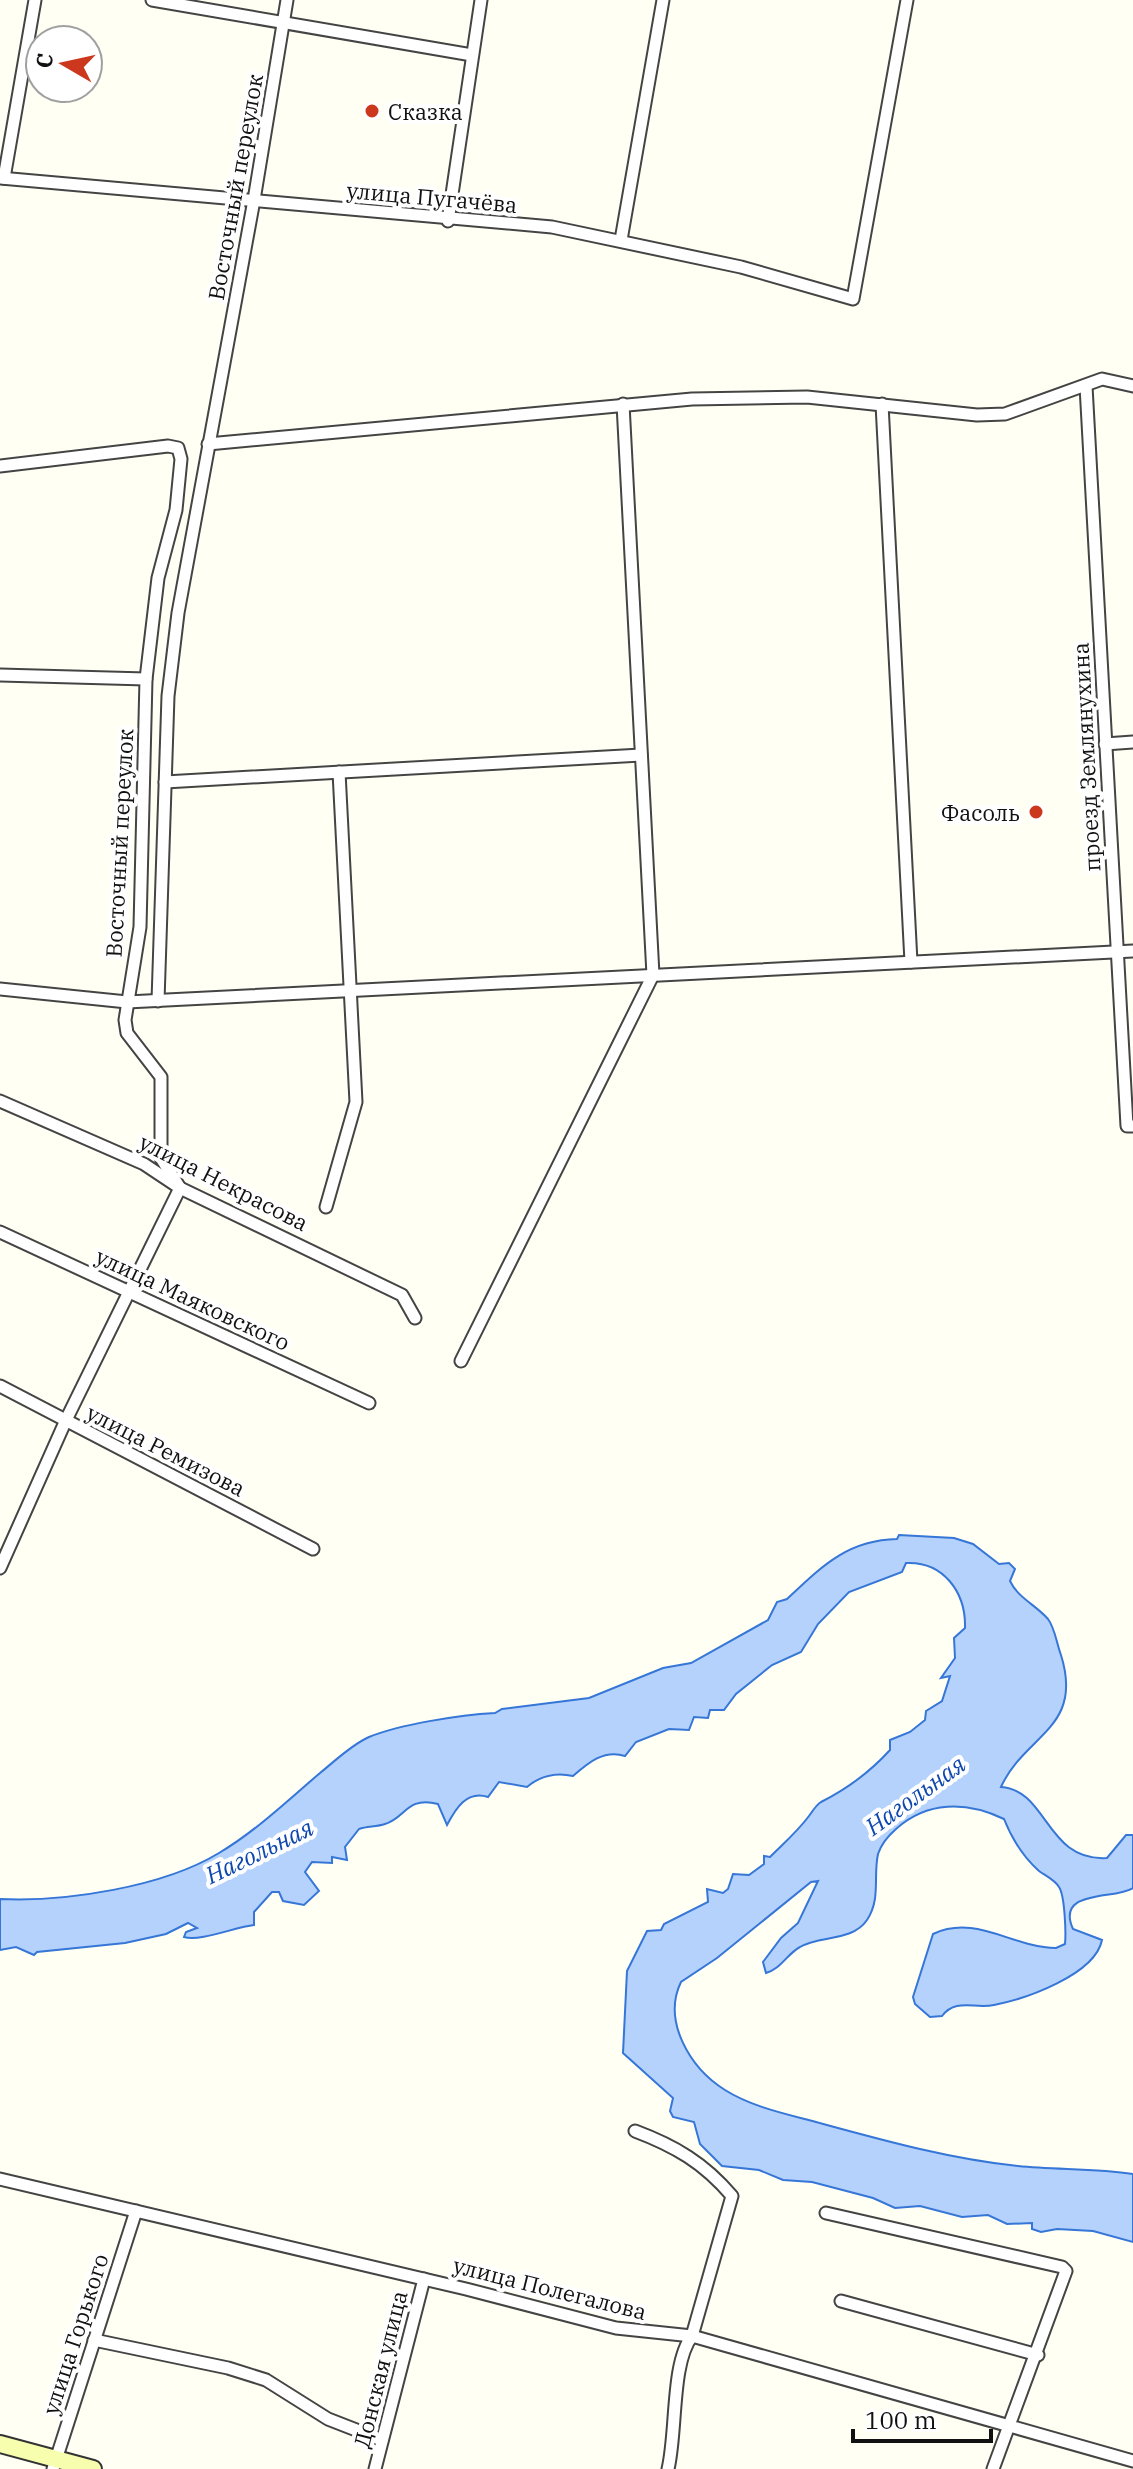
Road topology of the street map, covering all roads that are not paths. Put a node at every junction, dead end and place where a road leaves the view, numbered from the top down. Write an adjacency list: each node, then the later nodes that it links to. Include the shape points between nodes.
1 (35, 0): 9 (street)
2 (152, 0): 7 (street)
3 (287, 0): 7 (street, Восточный переулок)
4 (481, 0): 8 (street)
5 (663, 0): 12 (street)
6 (907, 0): 12 (street, улица Пугачёва, via 853,299)
7 (283, 22): 8 (street); 10 (street, Восточный переулок)
8 (472, 55): 11 (street)
9 (2, 178): 10 (street, улица Пугачёва)
10 (254, 200): 11 (street, улица Пугачёва); 17 (street, Восточный переулок)
11 (448, 221): 12 (street, улица Пугачёва, via 552,227)
12 (621, 240)
13 (1086, 386): 14 (street, via 1102,379); 16 (street, via 1005,414); 22 (street, проезд Землянухина)
14 (1133, 386)
15 (623, 404): 16 (street, via 807,397); 17 (street); 23 (street)
16 (882, 404): 28 (street)
17 (208, 444): 25 (street, Восточный переулок, via 178,613)
18 (0, 466): 20 (street, Восточный переулок, via 178,448 176,510 158,578)
19 (0, 675): 20 (street)
20 (146, 679): 33 (street, Восточный переулок, via 140,927)
21 (1133, 742): 22 (street)
22 (1105, 744): 27 (street, проезд Землянухина)
23 (641, 755): 24 (street); 29 (street)
24 (339, 772): 25 (street); 31 (street)
25 (165, 782): 32 (street, Восточный переулок)
26 (1133, 951): 27 (street)
27 (1117, 952): 28 (street); 35 (street, проезд Землянухина)
28 (911, 962): 29 (street)
29 (653, 975): 31 (street); 41 (street)
30 (0, 989): 33 (street)
31 (351, 991): 32 (street); 37 (street, via 356,1102)
32 (158, 1001): 33 (street)
33 (127, 1002): 36 (street, Восточный переулок, via 127,1033 161,1077 161,1158)
34 (0, 1101): 36 (street, улица Некрасова, via 135,1159)
35 (1130, 1126)
36 (180, 1188): 39 (street); 40 (street, улица Некрасова, via 402,1295)
37 (326, 1207)
38 (0, 1232): 39 (street, улица Маяковского)
39 (132, 1291): 43 (street, улица Маяковского); 44 (street)
40 (415, 1318)
41 (461, 1361)
42 (0, 1386): 44 (street, улица Ремизова)
43 (369, 1403)
44 (66, 1420): 45 (street, улица Ремизова); 46 (street)
45 (313, 1549)
46 (0, 1568)
47 (635, 2131): 53 (street, via 671,2144 710,2170 732,2196)
48 (0, 2179): 49 (street, улица Полегалова)
49 (136, 2211): 51 (street, улица Полегалова); 54 (street, улица Горького)
50 (826, 2213): 55 (street, via 1062,2267 1066,2278)
51 (424, 2279): 53 (street, улица Полегалова, via 616,2328); 57 (street, Донская улица)
52 (841, 2301): 55 (street)
53 (692, 2336): 56 (street, улица Полегалова); 63 (street, via 681,2356)
54 (94, 2340): 57 (street, via 266,2380 328,2419); 60 (street, улица Горького)
55 (1038, 2355): 56 (street)
56 (1010, 2424): 59 (street, улица Полегалова); 64 (street)
57 (382, 2440): 62 (street, Донская улица)
58 (0, 2444): 60 (street)
59 (1133, 2461)
60 (54, 2464): 61 (street)
61 (93, 2469)
62 (375, 2469)
63 (668, 2469)
64 (993, 2469)

